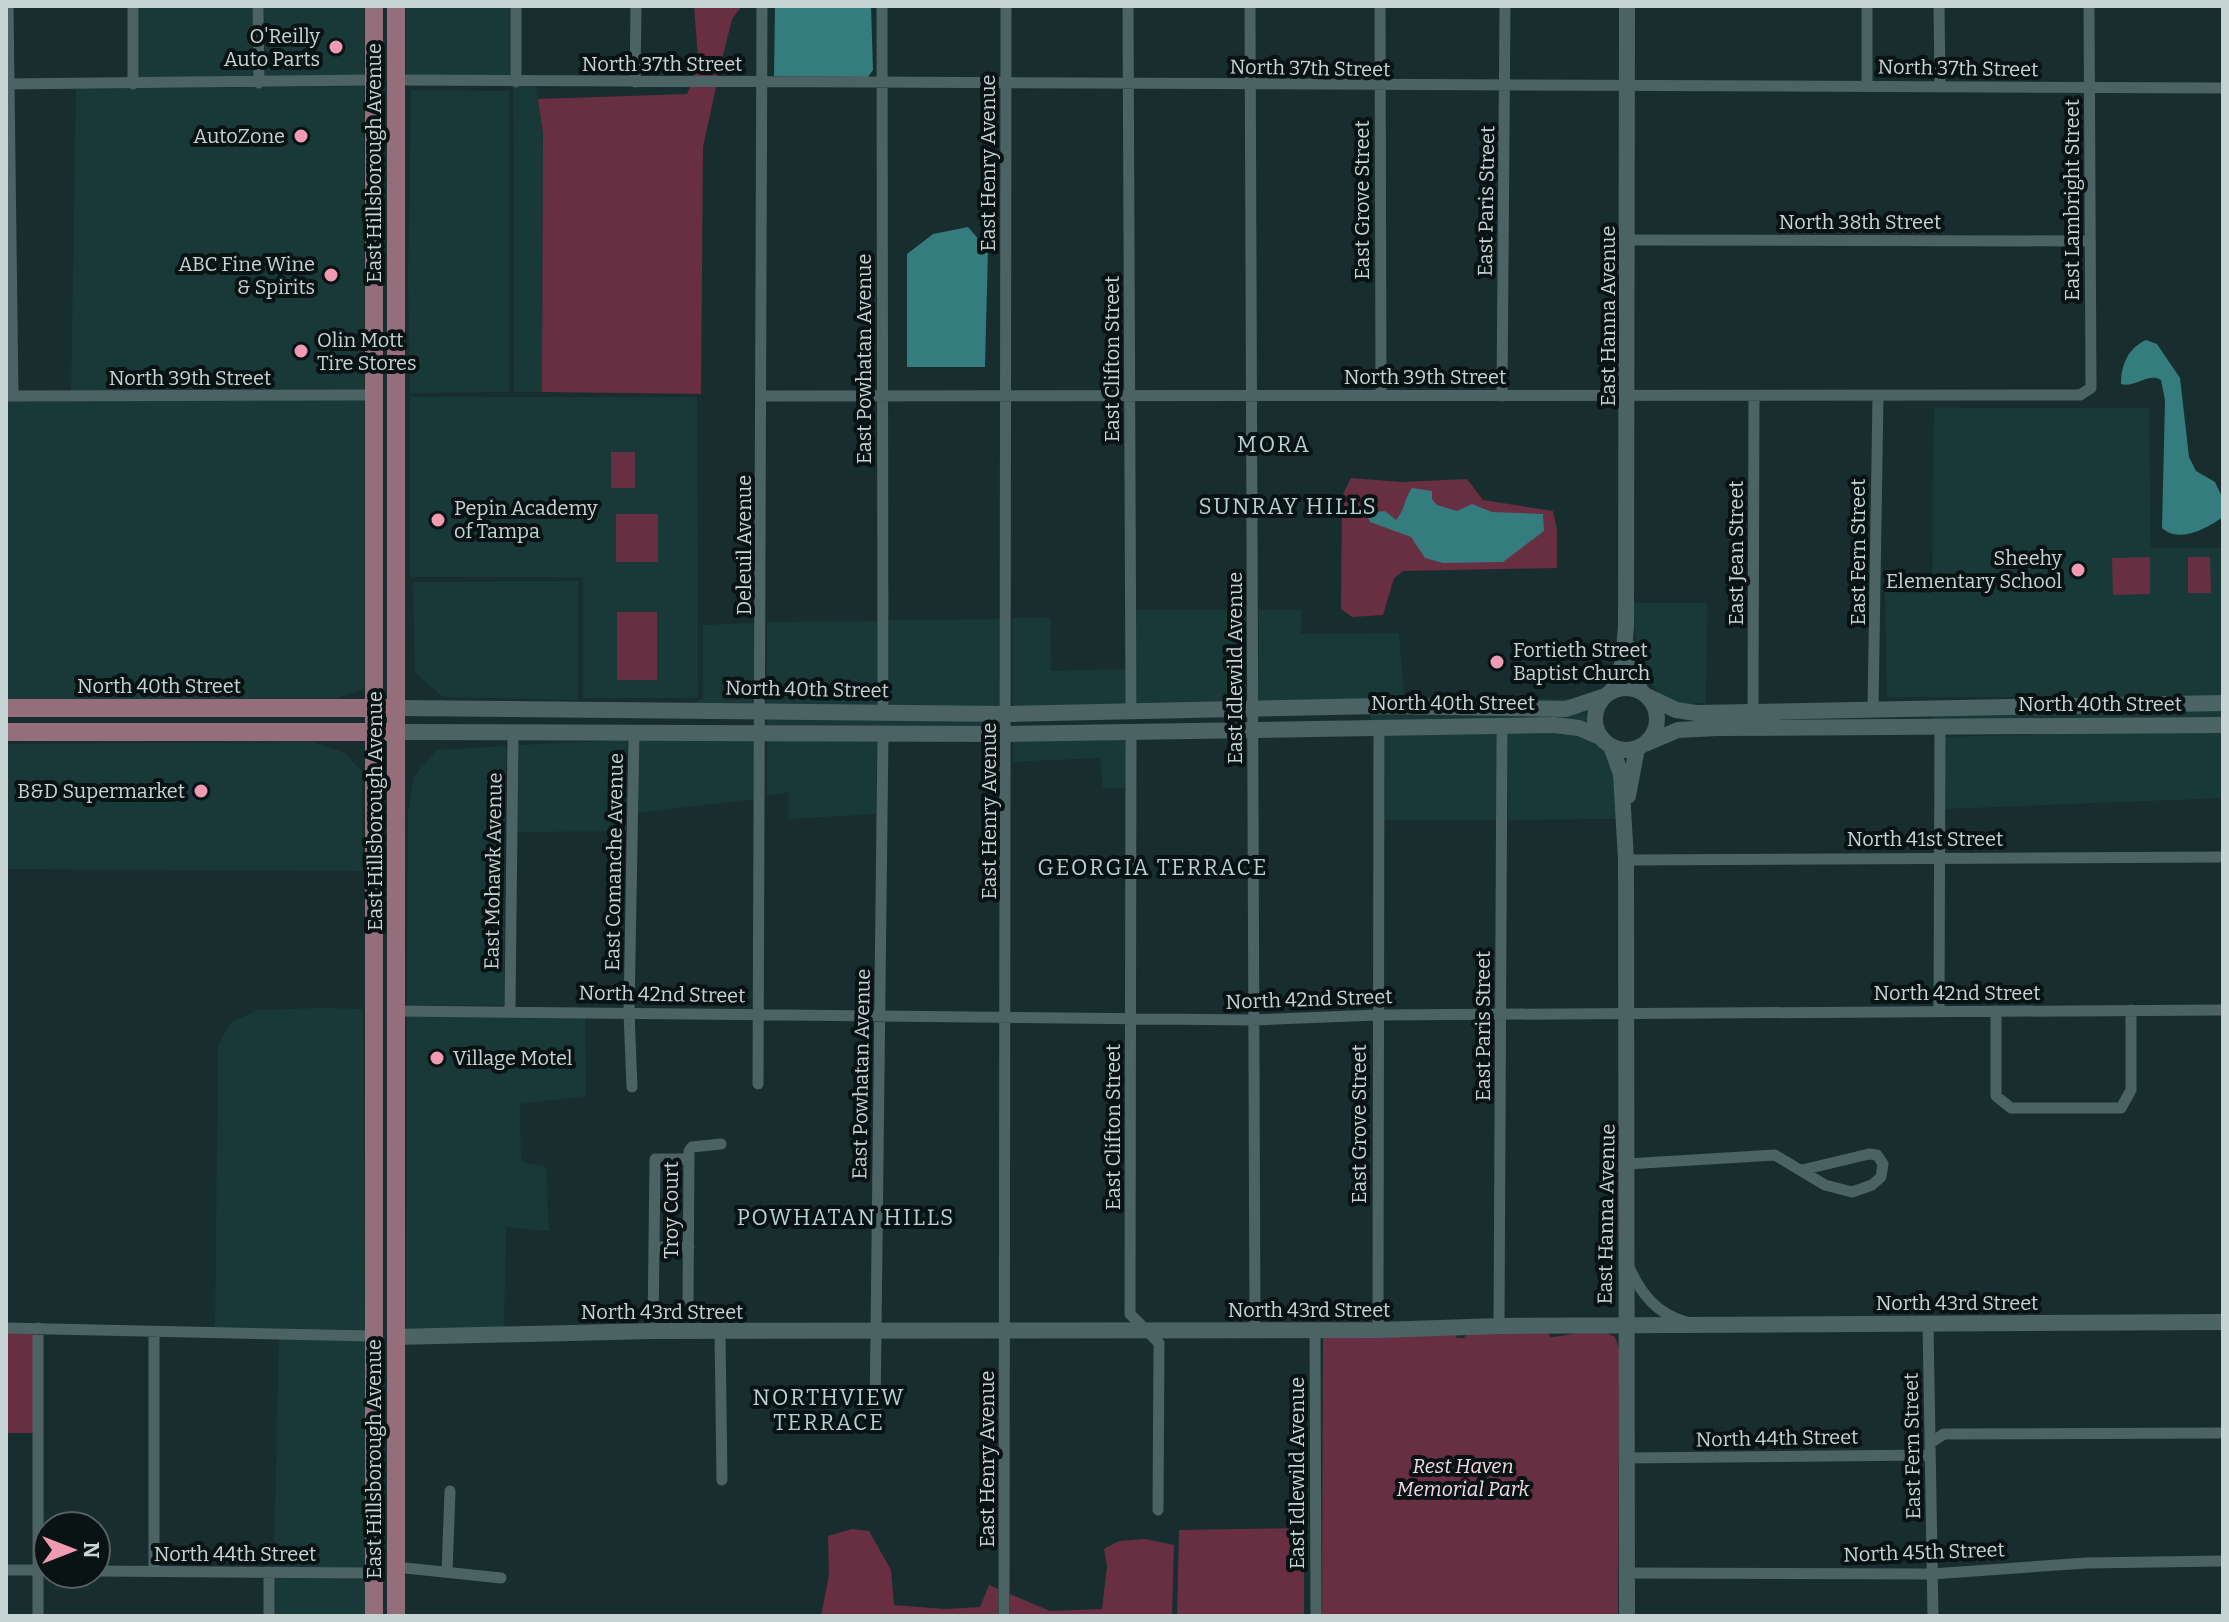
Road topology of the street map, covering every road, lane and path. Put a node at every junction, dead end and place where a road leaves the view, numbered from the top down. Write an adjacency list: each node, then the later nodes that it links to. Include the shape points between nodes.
1 (8, 6): 28 (street)
2 (133, 6): 29 (street)
3 (258, 6): 26 (street)
4 (374, 6): 19 (main road, East Hillsborough Avenue)
5 (396, 6): 21 (main road, East Hillsborough Avenue)
6 (516, 6): 23 (street)
7 (636, 6): 24 (street)
8 (762, 6): 22 (street, Deleuil Avenue)
9 (882, 6): 25 (street, East Powhatan Avenue)
10 (1006, 6): 27 (street, East Henry Avenue)
11 (1128, 6): 30 (street, East Clifton Street)
12 (1250, 6): 31 (street, East Idlewild Avenue)
13 (1380, 6): 35 (street, East Grove Street)
14 (1505, 6): 36 (street, East Paris Street)
15 (1627, 6): 33 (main road, East Hanna Avenue)
16 (1867, 6): 32 (street)
17 (1939, 6): 34 (street)
18 (2089, 6): 37 (street, East Lambright Street)
19 (374, 33): 20 (main road, East Hillsborough Avenue); 21 (main road, via 382,60)
20 (374, 80): 26 (street); 39 (main road); 42 (main road, East Hillsborough Avenue)
21 (397, 80): 23 (street, North 37th Street); 39 (main road, East Hillsborough Avenue)
22 (762, 81): 24 (street, North 37th Street); 25 (street, North 37th Street); 53 (street, Deleuil Avenue)
23 (516, 82): 24 (street, North 37th Street)
24 (635, 82)
25 (882, 82): 27 (street, North 37th Street); 48 (street, East Powhatan Avenue)
26 (259, 83): 29 (street)
27 (1006, 83): 30 (street, North 37th Street); 49 (street, East Henry Avenue)
28 (7, 84): 29 (street); 52 (street)
29 (133, 84)
30 (1129, 84): 31 (street, North 37th Street); 45 (street, East Clifton Street)
31 (1251, 85): 35 (street, North 37th Street); 46 (street, East Idlewild Avenue)
32 (1867, 85): 33 (street, North 37th Street); 34 (street, North 37th Street)
33 (1627, 86): 36 (street, North 37th Street); 40 (main road, East Hanna Avenue)
34 (1940, 86): 37 (street, North 37th Street)
35 (1380, 87): 36 (street, North 37th Street); 50 (street, East Grove Street)
36 (1505, 87): 54 (street, East Paris Street)
37 (2089, 88): 38 (street, North 37th Street); 41 (street, East Lambright Street)
38 (2223, 88)
39 (395, 132): 43 (main road, East Hillsborough Avenue)
40 (1629, 240): 41 (street, North 38th Street); 51 (main road, East Hanna Avenue)
41 (2090, 241): 44 (street, East Lambright Street)
42 (375, 258): 43 (main road); 47 (main road, East Hillsborough Avenue)
43 (395, 278): 57 (main road, East Hillsborough Avenue)
44 (2087, 393): 56 (street, North 39th Street)
45 (1130, 394): 46 (street, North 39th Street); 49 (street, North 39th Street); 69 (street, East Clifton Street)
46 (1255, 394): 50 (street, North 39th Street); 65 (street, East Idlewild Avenue)
47 (374, 395): 52 (street, North 39th Street); 57 (main road); 63 (main road, East Hillsborough Avenue)
48 (882, 395): 49 (street, North 39th Street); 53 (street, North 39th Street); 70 (street, East Powhatan Avenue)
49 (1007, 395): 71 (street, East Henry Avenue)
50 (1381, 395): 54 (street, North 39th Street)
51 (1628, 395): 54 (street, North 39th Street); 55 (street, North 39th Street); 58 (main road, East Hanna Avenue)
52 (9, 396)
53 (762, 396): 68 (street, Deleuil Avenue)
54 (1502, 396)
55 (1754, 397): 56 (street, North 39th Street); 67 (street, East Jean Street)
56 (1878, 397): 66 (street, East Fern Street)
57 (397, 438): 64 (main road, East Hillsborough Avenue)
58 (1626, 626): 59 (main road, East Hanna Avenue, via 1623,662); 60 (main road, East Hanna Avenue)
59 (1608, 693): 60 (main road, via 1621,688); 65 (main road, North 40th Street, via 1566,709); 87 (main road, via 1595,719)
60 (1644, 694): 67 (main road, North 40th Street, via 1686,712); 88 (main road, via 1657,721)
61 (2223, 703): 66 (main road, North 40th Street)
62 (6, 708): 63 (main road, North 40th Street)
63 (375, 708): 64 (main road, North 40th Street); 80 (main road, East Hillsborough Avenue)
64 (397, 708): 68 (main road, North 40th Street); 81 (main road, East Hillsborough Avenue)
65 (1252, 708): 69 (main road, North 40th Street); 74 (street, East Idlewild Avenue)
66 (1873, 708): 67 (main road, North 40th Street); 77 (main road, via 1856,720)
67 (1753, 710)
68 (761, 711): 70 (main road, North 40th Street); 84 (street, Deleuil Avenue)
69 (1131, 711): 71 (main road, North 40th Street)
70 (883, 712): 71 (main road, North 40th Street)
71 (1007, 714): 86 (street, East Henry Avenue)
72 (2223, 725): 76 (main road, North 40th Street)
73 (1379, 726): 74 (main road, North 40th Street); 75 (main road, North 40th Street); 103 (street, East Grove Street)
74 (1252, 727): 78 (main road, North 40th Street); 107 (street, East Idlewild Avenue)
75 (1502, 727): 87 (main road, North 40th Street, via 1566,725); 101 (street, East Paris Street)
76 (1940, 727): 77 (main road, North 40th Street); 90 (street)
77 (1823, 728): 88 (main road, North 40th Street, via 1678,730)
78 (1131, 731): 86 (main road, North 40th Street); 106 (street, East Clifton Street)
79 (6, 732): 80 (main road, North 40th Street)
80 (374, 732): 81 (main road, North 40th Street); 117 (main road, East Hillsborough Avenue)
81 (396, 732): 82 (main road, North 40th Street); 96 (main road, East Hillsborough Avenue)
82 (513, 732): 83 (main road, North 40th Street); 93 (street, East Mohawk Avenue)
83 (634, 732): 84 (main road, North 40th Street); 99 (street, East Comanche Avenue)
84 (761, 733): 85 (main road, North 40th Street); 100 (street, Deleuil Avenue)
85 (883, 733): 86 (main road, North 40th Street); 104 (street, East Powhatan Avenue)
86 (1007, 734): 105 (street, East Henry Avenue)
87 (1607, 742): 88 (main road); 89 (main road, East Hanna Avenue, via 1621,774)
88 (1641, 746): 89 (main road, East Hanna Avenue)
89 (1626, 813): 92 (main road, East Hanna Avenue)
90 (1939, 856): 91 (street, North 41st Street); 92 (street, North 41st Street); 97 (street)
91 (2223, 857)
92 (1626, 860): 102 (main road, East Hanna Avenue)
93 (510, 1010): 96 (street, North 42nd Street); 99 (street, North 42nd Street)
94 (2131, 1010): 95 (street, North 42nd Street); 98 (street, North 42nd Street); 98 (street, via 2131,1090 2121,1108 2011,1108 1996,1096)
95 (2223, 1010)
96 (396, 1011): 136 (main road, East Hillsborough Avenue)
97 (1939, 1011): 98 (street, North 42nd Street); 102 (street, North 42nd Street)
98 (1996, 1011)
99 (629, 1012): 100 (street, North 42nd Street); 109 (street, East Comanche Avenue)
100 (759, 1014): 104 (street, North 42nd Street); 108 (street, Deleuil Avenue)
101 (1502, 1014): 102 (street, North 42nd Street); 103 (street, North 42nd Street); 121 (street, East Paris Street)
102 (1626, 1014): 112 (main road, East Hanna Avenue)
103 (1377, 1015): 107 (street, North 42nd Street); 129 (street, East Grove Street)
104 (879, 1016): 105 (street, North 42nd Street); 128 (street, East Powhatan Avenue)
105 (1006, 1018): 106 (street, North 42nd Street); 126 (street, East Henry Avenue)
106 (1131, 1020): 107 (street, North 42nd Street); 131 (street, East Clifton Street, via 1130,1314)
107 (1253, 1020): 132 (street, East Idlewild Avenue)
108 (758, 1084)
109 (632, 1087)
110 (721, 1144): 111 (street, Troy Court, via 692,1147)
111 (689, 1159): 114 (street, via 655,1159); 115 (street, Troy Court)
112 (1627, 1164): 113 (street, via 1775,1155); 116 (main road, East Hanna Avenue)
113 (1802, 1170): 113 (street, via 1825,1185 1852,1192 1881,1177 1883,1164 1869,1154)
114 (655, 1247): 115 (street); 130 (street)
115 (689, 1247): 118 (street, Troy Court)
116 (1626, 1258): 122 (street, via 1658,1310); 125 (main road, East Hanna Avenue)
117 (374, 1300): 135 (main road, East Hillsborough Avenue); 136 (main road, via 387,1313 387,1329)
118 (688, 1303)
119 (2223, 1322): 120 (main road, North 43rd Street)
120 (1928, 1323): 122 (main road, North 43rd Street); 140 (street, East Fern Street)
121 (1499, 1326): 125 (main road, North 43rd Street); 129 (main road, North 43rd Street)
122 (1702, 1327): 125 (main road, North 43rd Street)
123 (6, 1328): 124 (street)
124 (38, 1328): 133 (street); 144 (street)
125 (1625, 1328): 141 (main road, East Hanna Avenue)
126 (1005, 1329): 128 (main road, North 43rd Street); 131 (main road, North 43rd Street); 163 (street, East Henry Avenue)
127 (1315, 1329): 129 (main road, North 43rd Street); 132 (main road, North 43rd Street); 164 (street, East Idlewild Avenue)
128 (876, 1330): 134 (main road, North 43rd Street); 138 (street, East Powhatan Avenue)
129 (1378, 1330)
130 (653, 1331): 134 (main road, North 43rd Street); 136 (main road, North 43rd Street)
131 (1145, 1331): 132 (main road, North 43rd Street); 145 (street, East Clifton Street, via 1159,1343)
132 (1255, 1331)
133 (154, 1332): 135 (street); 151 (street)
134 (720, 1333): 142 (street)
135 (374, 1336): 137 (main road, via 387,1345 387,1361); 154 (main road, East Hillsborough Avenue)
136 (396, 1337): 137 (main road, East Hillsborough Avenue)
137 (396, 1370): 147 (main road, East Hillsborough Avenue)
138 (875, 1416)
139 (2223, 1433): 140 (street, North 44th Street, via 1944,1434)
140 (1930, 1449): 141 (street, North 44th Street); 156 (street, East Fern Street)
141 (1625, 1458): 155 (main road, East Hanna Avenue)
142 (722, 1480)
143 (450, 1491): 153 (street)
144 (42, 1510)
145 (1158, 1510)
146 (2223, 1561): 156 (street, North 45th Street, via 2086,1563)
147 (396, 1567): 153 (street); 162 (main road, East Hillsborough Avenue)
148 (6, 1570): 149 (street)
149 (32, 1570)
150 (112, 1571): 151 (street, North 44th Street)
151 (154, 1571): 152 (street, North 44th Street)
152 (269, 1572): 154 (street, North 44th Street); 160 (street)
153 (447, 1572): 157 (street)
154 (373, 1573): 161 (main road, East Hillsborough Avenue)
155 (1626, 1573): 156 (street, North 45th Street); 165 (main road, East Hanna Avenue)
156 (1932, 1574): 166 (street, East Fern Street)
157 (501, 1578)
158 (41, 1590): 159 (street)
159 (38, 1616)
160 (269, 1616)
161 (374, 1616)
162 (396, 1616)
163 (1004, 1616)
164 (1316, 1616)
165 (1627, 1616)
166 (1933, 1616)

